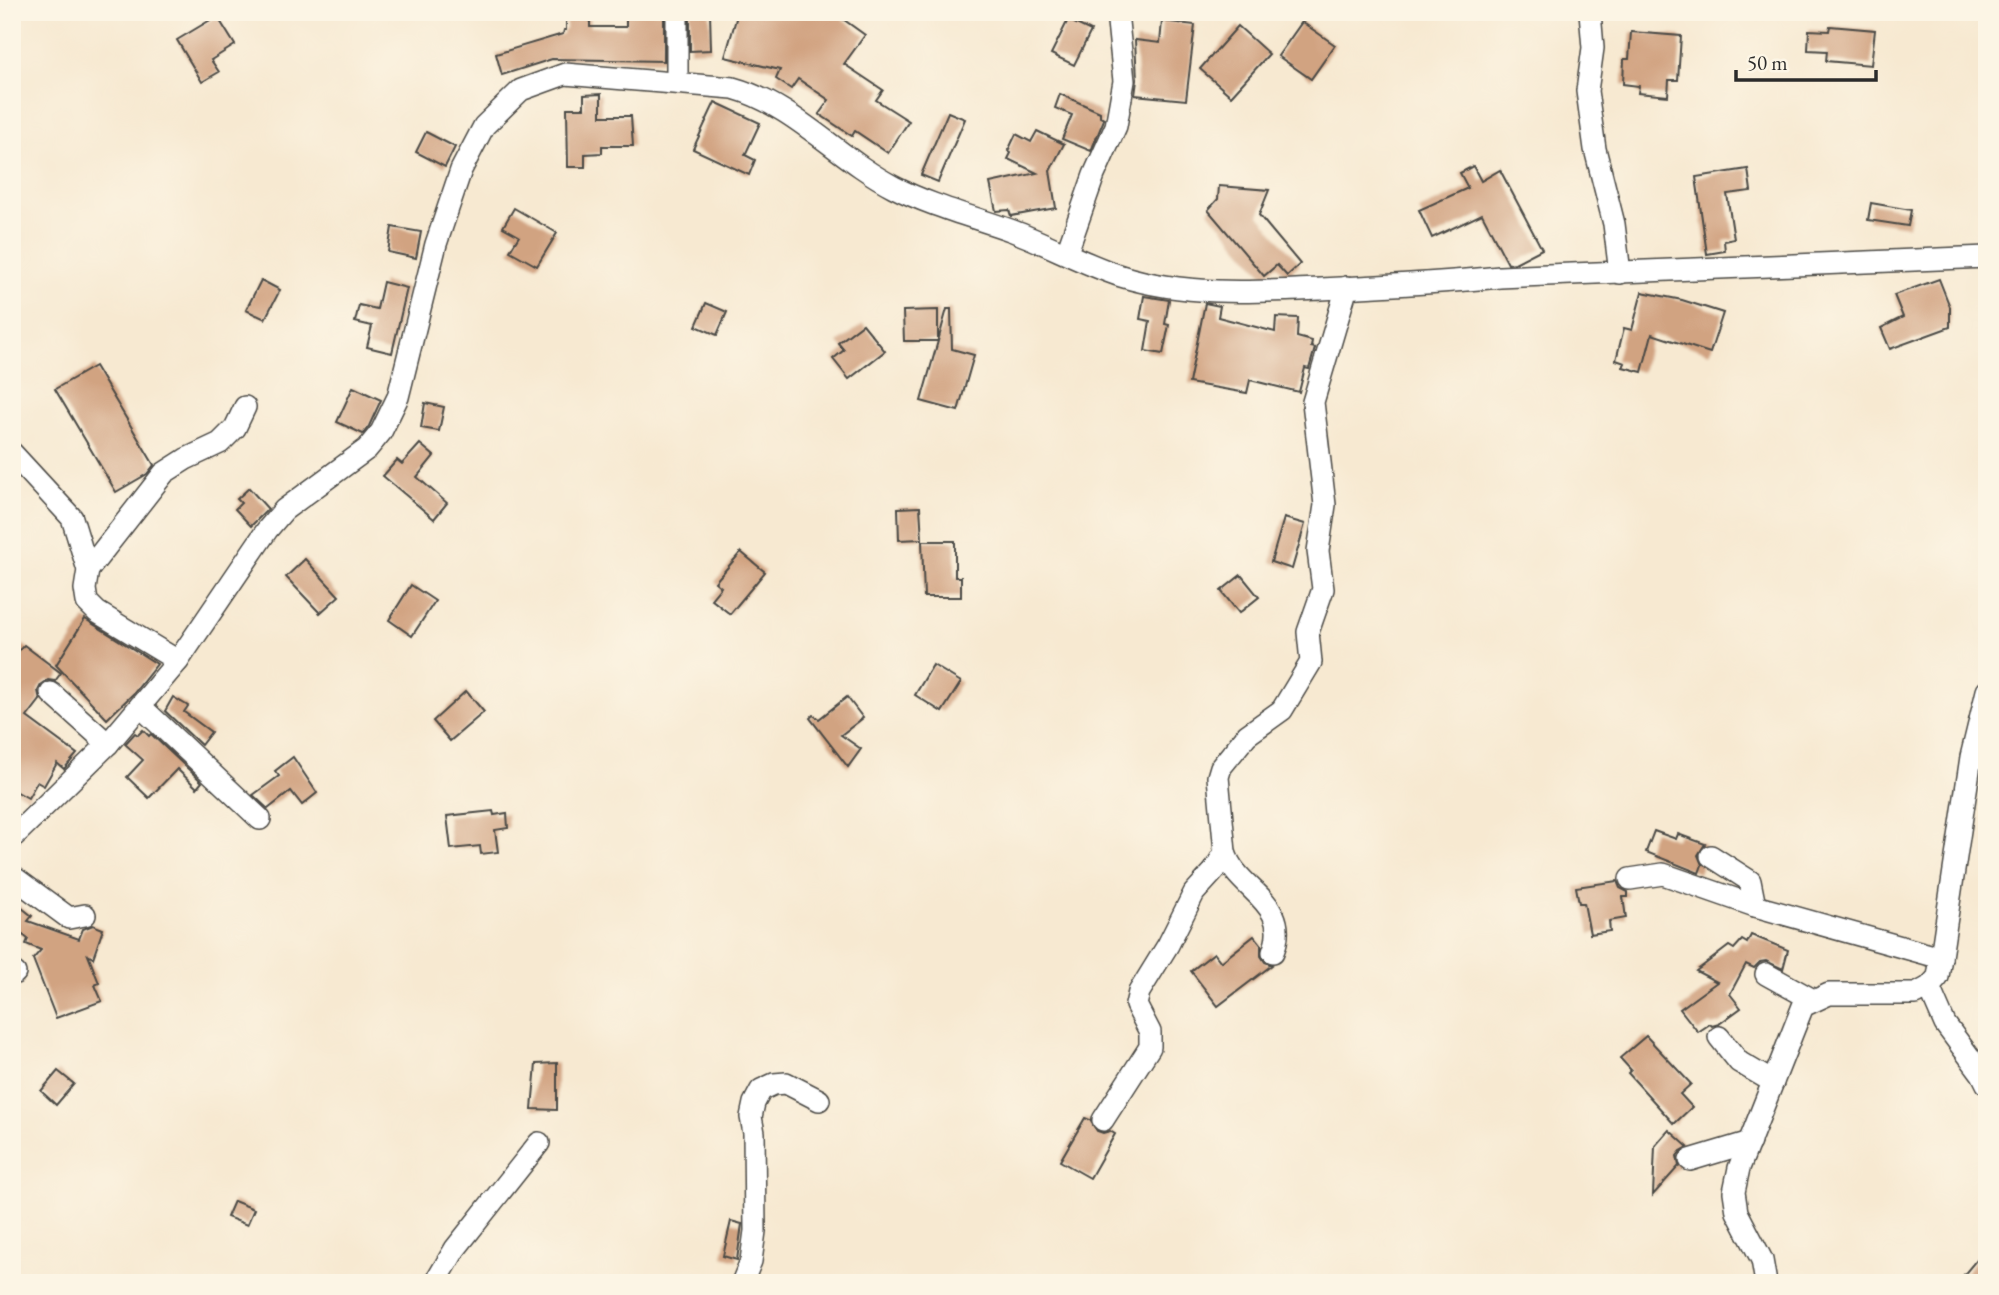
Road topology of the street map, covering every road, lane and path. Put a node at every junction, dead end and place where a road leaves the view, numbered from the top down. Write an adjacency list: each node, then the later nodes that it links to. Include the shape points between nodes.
1 (677, 12): 4 (street)
2 (1117, 12): 5 (street, via 1125,81 1116,126)
3 (1590, 12): 7 (street, via 1593,48 1587,91 1595,149 1615,224)
4 (677, 82): 5 (street, via 755,94 895,188); 12 (street, via 565,75 521,90 484,126 461,170 440,232 398,397 386,424 367,449 284,510)
5 (1067, 253): 8 (street, via 1121,276 1179,288 1239,292)
6 (1987, 257): 7 (street)
7 (1620, 273): 8 (street)
8 (1347, 287): 19 (street, via 1313,402 1325,505 1318,551 1323,589 1308,632 1311,662 1282,710 1248,735 1221,767)
9 (245, 407): 11 (street, via 235,428 220,443 164,473)
10 (12, 453): 11 (street, via 72,518)
11 (88, 570): 12 (street, via 87,602)
12 (178, 661): 15 (street)
13 (1987, 691): 26 (street, via 1971,757)
14 (51, 693): 16 (street)
15 (140, 706): 16 (street); 17 (street)
16 (108, 744): 18 (street)
17 (260, 819)
18 (12, 838)
19 (1224, 852): 25 (street, via 1232,869 1273,913 1278,940); 34 (street, via 1194,893 1139,992 1136,1004 1150,1032 1150,1047)
20 (1711, 856): 23 (street, via 1750,881)
21 (12, 876): 24 (street, via 69,918)
22 (1630, 879): 23 (street, via 1663,874)
23 (1755, 906): 26 (street)
24 (85, 915)
25 (1273, 952)
26 (1941, 958): 28 (street, via 1938,976)
27 (1766, 974): 29 (street)
28 (1929, 986): 29 (street, via 1916,994 1829,994); 32 (street, via 1945,1024)
29 (1813, 1000): 31 (street, via 1798,1016)
30 (1719, 1037): 31 (street, via 1739,1062)
31 (1773, 1082): 35 (street)
32 (1987, 1084)
33 (819, 1100): 39 (street, via 786,1083 761,1090 754,1103 755,1231)
34 (1103, 1120)
35 (1750, 1142): 37 (street); 40 (street, via 1734,1192 1737,1212 1762,1260)
36 (539, 1143): 38 (street, via 454,1249)
37 (1690, 1160)
38 (435, 1283)
39 (742, 1283)
40 (1766, 1283)

